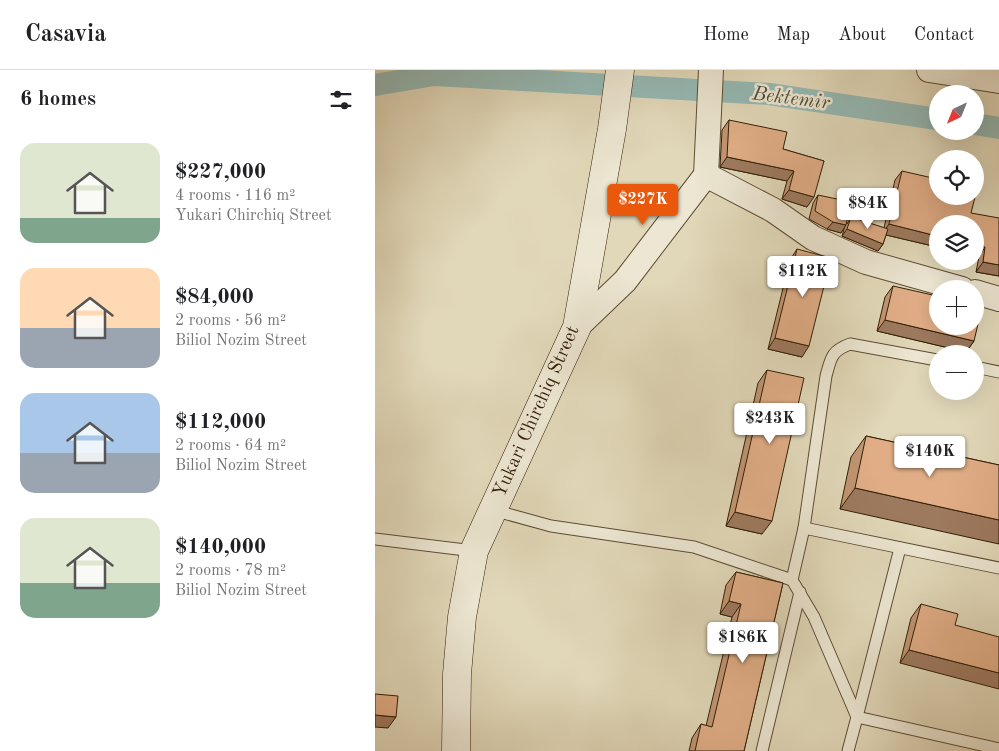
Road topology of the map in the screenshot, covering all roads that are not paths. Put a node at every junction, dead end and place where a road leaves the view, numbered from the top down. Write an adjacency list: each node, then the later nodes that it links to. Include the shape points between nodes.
1 (620, 70): 9 (street, Yukari Chirchiq Street)
2 (711, 70): 5 (street)
3 (929, 70): 4 (street)
4 (999, 81)
5 (706, 176): 6 (street, via 773,210 813,238 866,262); 9 (street, via 625,281)
6 (930, 280)
7 (984, 295): 8 (street)
8 (999, 299)
9 (577, 327): 13 (street, Yukari Chirchiq Street)
10 (929, 359): 14 (lane, via 850,344 838,348 832,356 826,376)
11 (984, 369): 12 (lane)
12 (999, 372)
13 (493, 510): 17 (street, Yukari Chirchiq Street); 19 (lane, via 551,526 694,547)
14 (804, 528): 16 (lane); 19 (lane)
15 (375, 539): 17 (lane)
16 (900, 548): 18 (lane); 21 (lane)
17 (474, 551): 23 (street, Yukari Chirchiq Street, via 462,617)
18 (999, 568)
19 (793, 580): 20 (lane)
20 (800, 592): 21 (lane); 24 (lane)
21 (857, 717): 22 (lane); 25 (lane)
22 (999, 750)
23 (456, 751)
24 (761, 751)
25 (848, 751)

